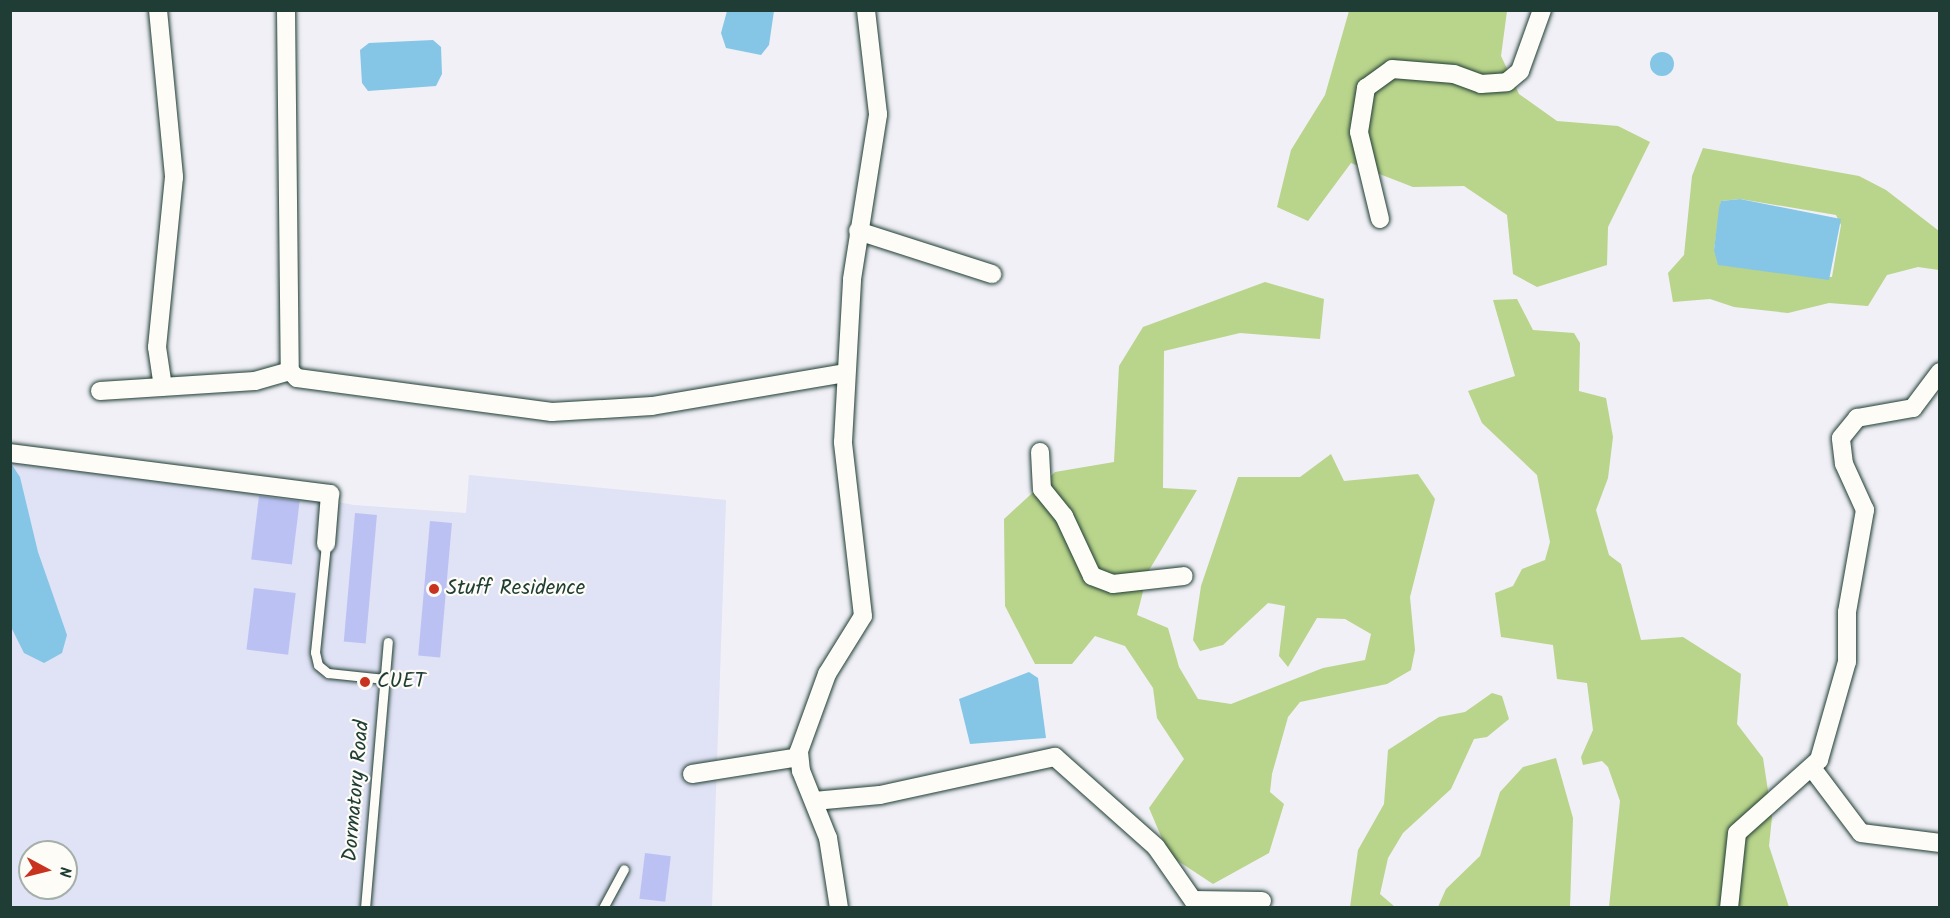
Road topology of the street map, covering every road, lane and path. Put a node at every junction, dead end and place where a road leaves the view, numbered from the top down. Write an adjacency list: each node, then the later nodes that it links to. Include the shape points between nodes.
1 (158, 10): 11 (street, via 174,177 157,347)
2 (286, 10): 8 (street)
3 (866, 10): 6 (street, via 878,114)
4 (1542, 10): 5 (street, via 1520,71 1506,82 1481,84 1454,74 1392,69 1366,88 1359,132)
5 (1380, 219)
6 (858, 231): 7 (street); 10 (street)
7 (992, 274)
8 (290, 371): 10 (street, via 297,378 339,388 461,396 552,411 652,405); 11 (street, via 255,381)
9 (1940, 372): 20 (street, via 1913,408 1857,418 1841,438 1845,465 1865,510 1847,612 1849,651 1827,740)
10 (846, 373): 19 (street, via 843,442 863,616 827,674 807,720)
11 (163, 387): 12 (street)
12 (100, 391)
13 (1040, 452): 16 (street, via 1042,489 1064,516 1092,576 1113,584)
14 (10, 453): 15 (street, via 330,494)
15 (326, 544): 18 (lane, via 315,652 318,664 328,673)
16 (1184, 576)
17 (388, 642): 18 (lane, Dormatory Road)
18 (385, 679): 26 (lane, Dormatory Road)
19 (799, 757): 21 (street); 22 (street)
20 (1812, 768): 23 (street, via 1861,833); 29 (street, via 1737,832)
21 (692, 774)
22 (814, 801): 25 (street, via 880,795 1055,757 1156,847 1192,900); 28 (street, via 828,838)
23 (1940, 843)
24 (624, 869): 27 (lane)
25 (1262, 902)
26 (365, 908)
27 (603, 908)
28 (839, 908)
29 (1729, 908)

